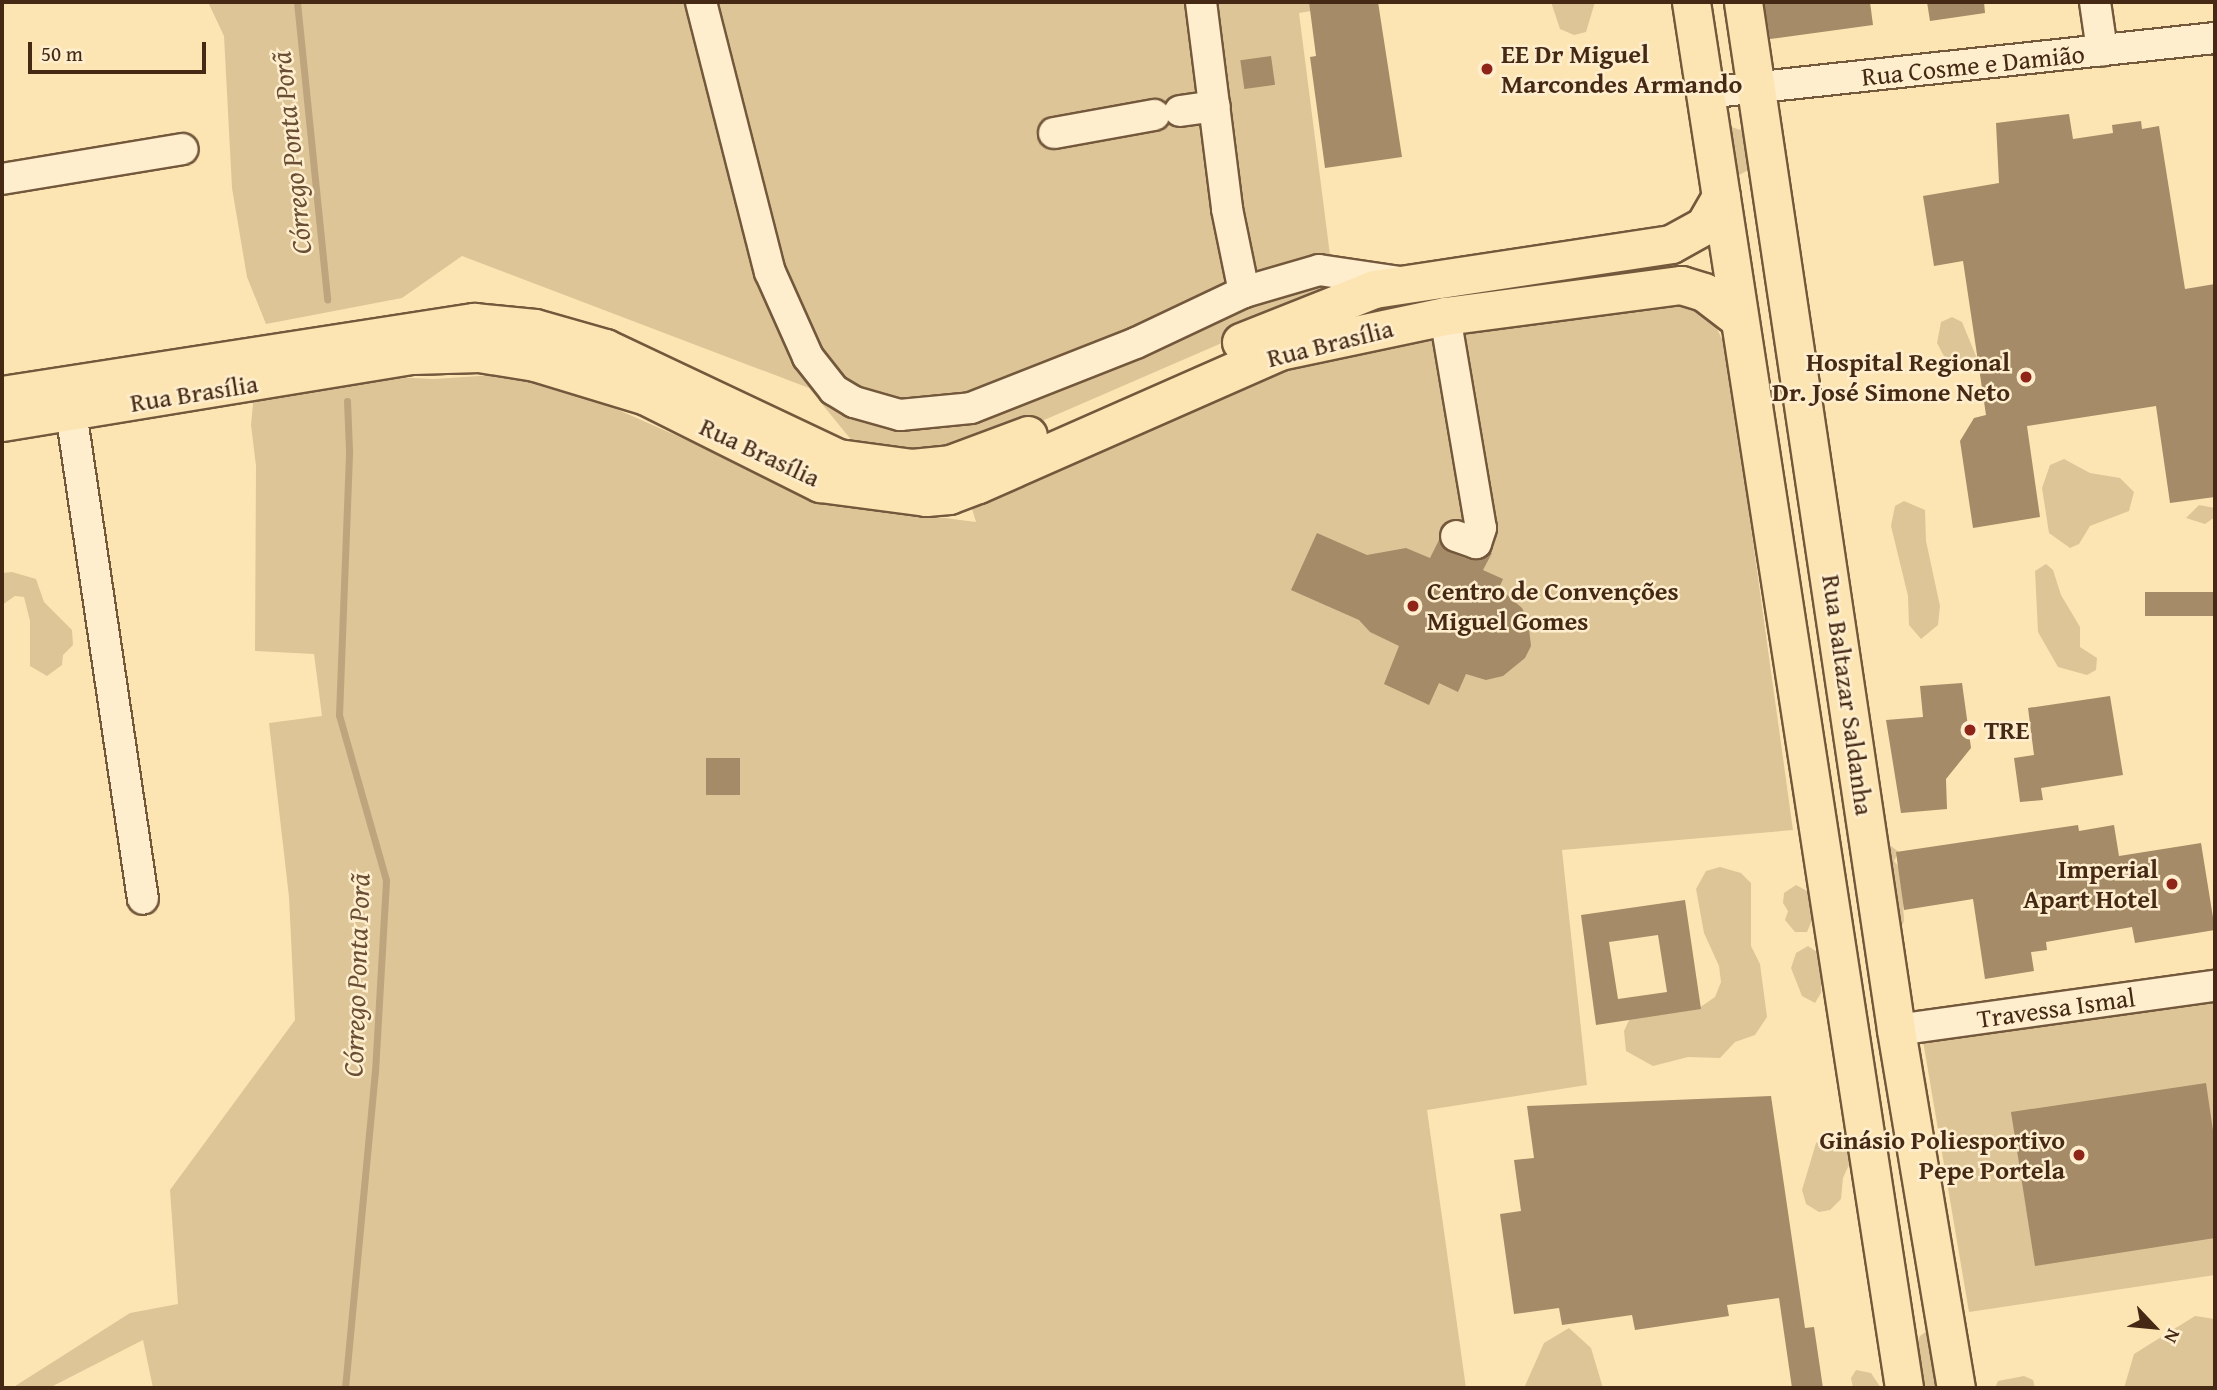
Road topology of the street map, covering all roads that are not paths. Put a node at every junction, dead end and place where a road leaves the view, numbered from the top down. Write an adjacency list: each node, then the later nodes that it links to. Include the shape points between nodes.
1 (701, 2): 16 (street, via 770,272 808,357 834,390 854,402 900,415 971,408 1136,343)
2 (1201, 2): 9 (street)
3 (1691, 2): 8 (main road, Rua Baltazar Saldanha)
4 (1743, 2): 8 (main road, Rua Baltazar Saldanha)
5 (2095, 2): 7 (street)
6 (2215, 38): 7 (street, Rua Cosme e Damião)
7 (2102, 50): 8 (street, Rua Cosme e Damião)
8 (1730, 91): 13 (main road, Rua Baltazar Saldanha); 23 (main road, Rua Baltazar Saldanha)
9 (1214, 106): 10 (street); 16 (street)
10 (1054, 133)
11 (183, 149): 12 (street)
12 (2, 179)
13 (1721, 196): 15 (main road, Rua Brasília, via 1704,226 1671,244); 18 (main road, Rua Baltazar Saldanha)
14 (1414, 284): 15 (main road, Rua Brasília); 16 (street, via 1341,269 1319,270); 19 (main road, Rua Brasília, via 1374,289 1299,318 982,454 912,468 838,458 811,449 635,359 535,328 505,324 442,324)
15 (1515, 288): 17 (main road, Rua Brasília); 18 (main road, Rua Brasília, via 1681,285 1704,292)
16 (1244, 292)
17 (1445, 316): 20 (main road, Rua Brasília, via 1279,351 948,495 926,497 820,483 646,396 535,362 479,353 412,355); 22 (street, via 1481,528 1476,543)
18 (1739, 319): 24 (main road, Rua Baltazar Saldanha)
19 (2, 396)
20 (71, 412): 21 (main road, Rua Brasília); 25 (street)
21 (2, 422)
22 (1456, 536)
23 (1837, 614): 24 (main road); 27 (main road, Rua Baltazar Saldanha)
24 (1785, 620): 29 (main road, Rua Baltazar Saldanha)
25 (143, 899)
26 (2215, 986): 27 (street, Travessa Ismal)
27 (1896, 1030): 28 (main road, Rua Baltazar Saldanha)
28 (1925, 1189): 29 (main road); 31 (main road, Rua Baltazar Saldanha)
29 (1872, 1190): 30 (main road, Rua Baltazar Saldanha)
30 (1904, 1388)
31 (1956, 1388)

